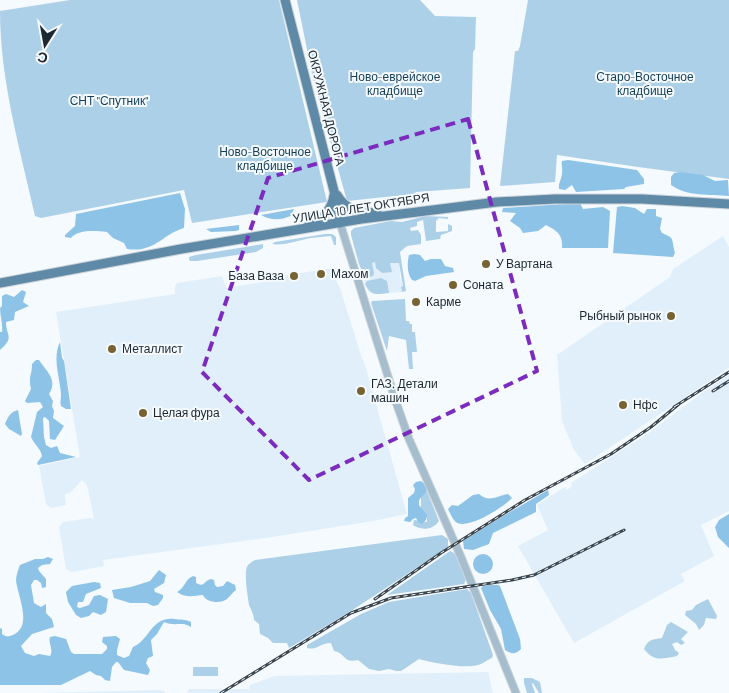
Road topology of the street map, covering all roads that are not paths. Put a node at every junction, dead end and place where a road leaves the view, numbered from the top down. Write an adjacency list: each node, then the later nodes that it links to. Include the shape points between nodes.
1 (285, 0): 2 (main road, ОКРУЖНАЯ ДОРОГА)
2 (334, 190): 4 (main road, via 343,204 351,209); 5 (main road, ОКРУЖНАЯ ДОРОГА); 6 (main road, via 327,212 318,221)
3 (729, 204): 4 (main road, УЛИЦА 10 ЛЕТ ОКТЯБРЯ, via 555,199 497,202)
4 (390, 215): 5 (main road, УЛИЦА 10 ЛЕТ ОКТЯБРЯ)
5 (340, 223): 6 (main road, УЛИЦА 10 ЛЕТ ОКТЯБРЯ); 8 (street, via 409,439)
6 (299, 230): 7 (main road, УЛИЦА 10 ЛЕТ ОКТЯБРЯ)
7 (0, 283)
8 (516, 693)

